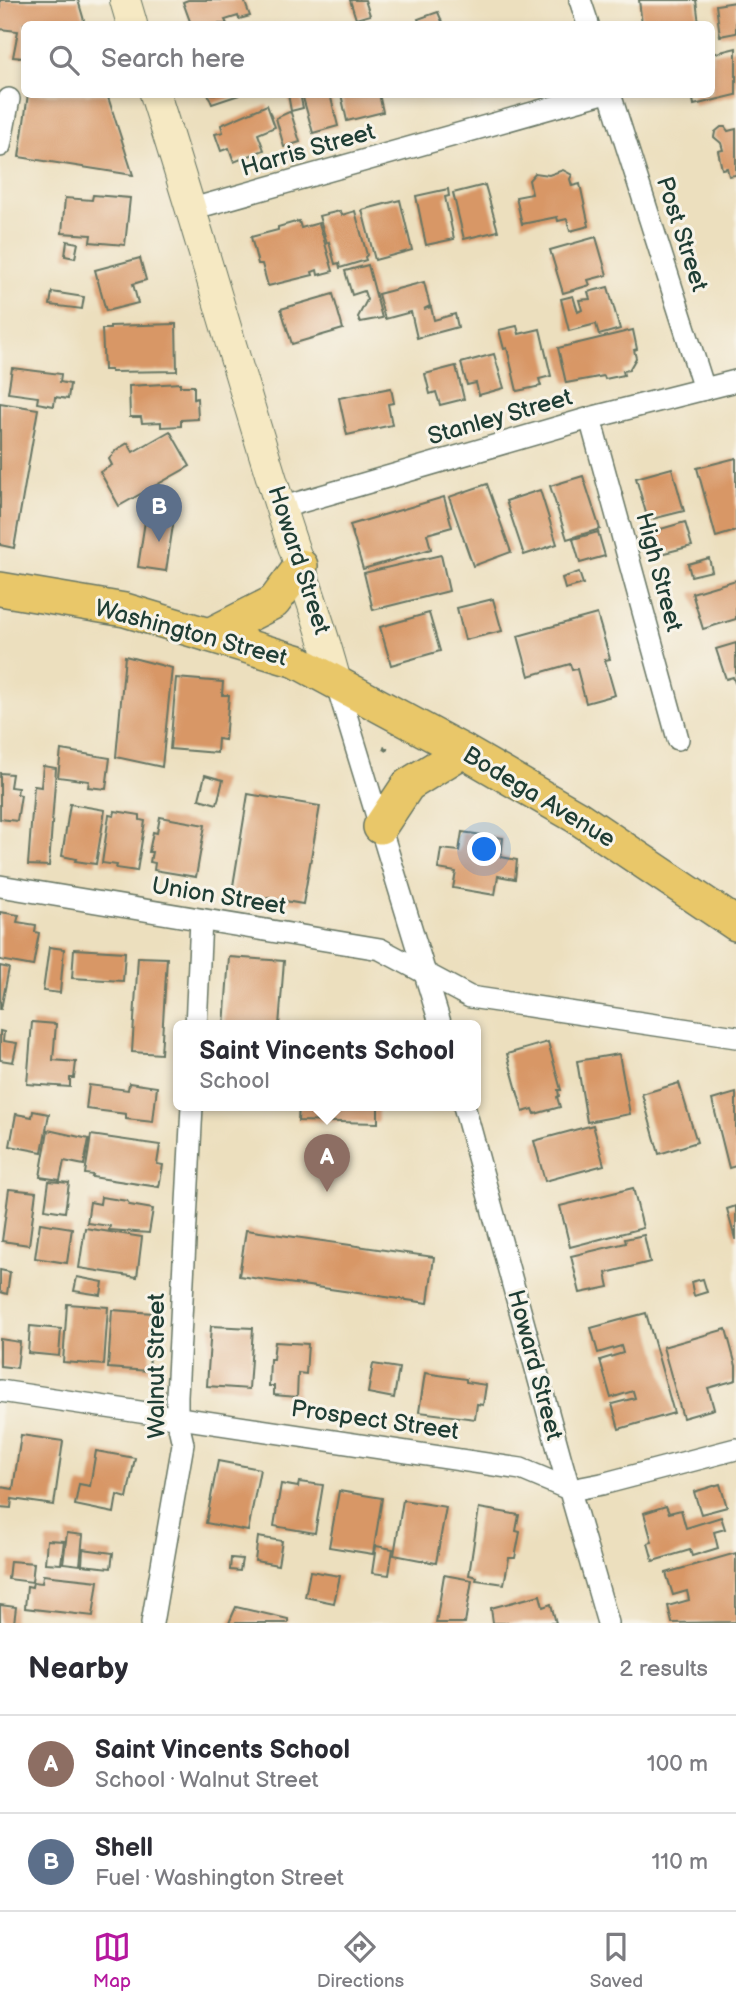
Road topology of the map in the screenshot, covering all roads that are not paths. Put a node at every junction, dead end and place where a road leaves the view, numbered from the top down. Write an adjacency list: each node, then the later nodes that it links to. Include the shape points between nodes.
1 (124, 0): 3 (street)
2 (580, 0): 4 (street)
3 (131, 21)
4 (587, 21)
5 (156, 98): 10 (street, Howard Street)
6 (586, 98): 10 (street, Harris Street)
7 (611, 98): 12 (street, Post Street)
8 (9, 99): 9 (street)
9 (0, 146)
10 (192, 209): 14 (street, Howard Street)
11 (736, 381): 12 (street, Stanley Street)
12 (704, 389): 13 (street, Stanley Street)
13 (590, 418): 14 (street, Stanley Street); 19 (street, High Street)
14 (281, 508): 15 (street, Howard Street)
15 (301, 566): 17 (main road, via 274,602); 18 (street, Howard Street)
16 (0, 589): 17 (main road, Washington Street, via 125,610)
17 (209, 635): 18 (main road, Washington Street, via 296,661)
18 (336, 682): 20 (main road, Bodega Avenue); 21 (street, Howard Street)
19 (678, 739)
20 (463, 751): 21 (main road, via 408,785); 24 (main road, Bodega Avenue, via 578,817)
21 (380, 827): 25 (street, Howard Street)
22 (0, 886): 23 (street, Union Street)
23 (201, 920): 25 (street, Union Street, via 380,949); 26 (street)
24 (736, 924)
25 (426, 972): 27 (street, Howard Street); 28 (street, via 470,997)
26 (196, 1020)
27 (439, 1020)
28 (736, 1037)
29 (192, 1111): 32 (street, Walnut Street)
30 (465, 1111): 34 (street, Howard Street)
31 (0, 1391): 32 (street, Prospect Street)
32 (177, 1418): 34 (street, Prospect Street, via 521,1469); 35 (street, Walnut Street, via 183,1444)
33 (736, 1449): 34 (street)
34 (571, 1490): 36 (street, Howard Street)
35 (152, 1623)
36 (608, 1623)

